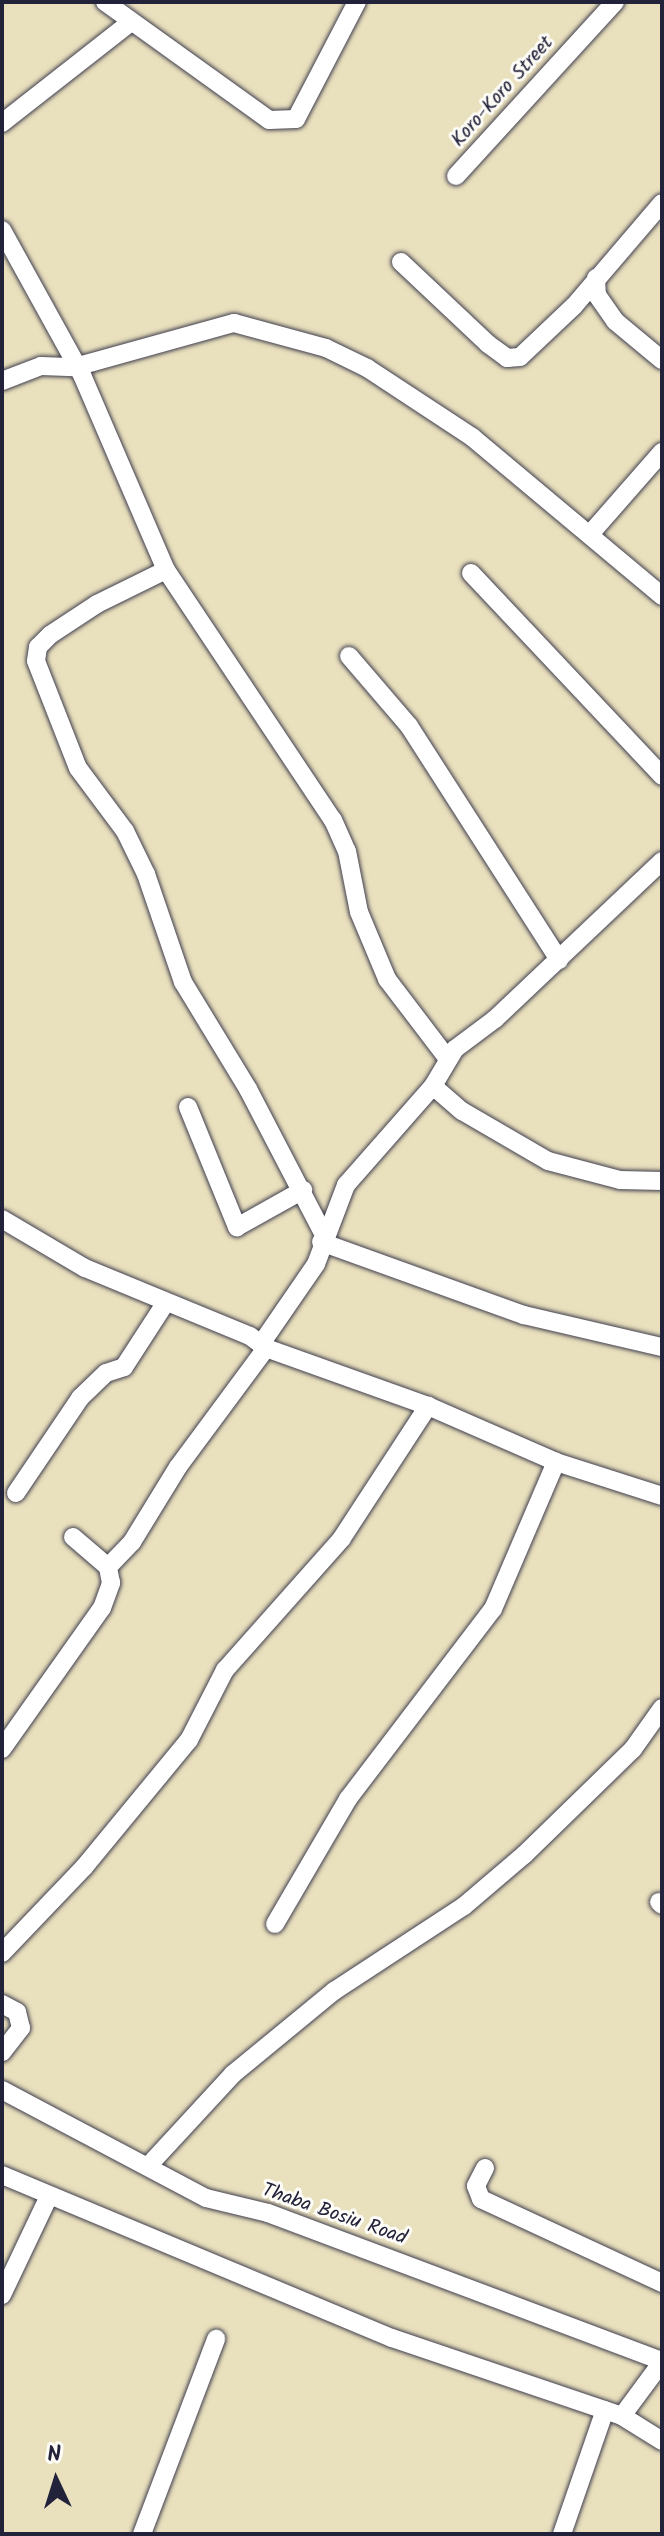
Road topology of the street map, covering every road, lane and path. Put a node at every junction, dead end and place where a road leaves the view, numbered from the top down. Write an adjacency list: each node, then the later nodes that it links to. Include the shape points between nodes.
1 (105, 2): 4 (street)
2 (357, 2): 4 (street, via 296,119 269,120)
3 (615, 2): 6 (street, Koro-Koro Street)
4 (131, 22): 5 (street)
5 (2, 123)
6 (456, 176)
7 (662, 203): 10 (street)
8 (2, 230): 12 (street)
9 (401, 262): 10 (street, via 507,358 535,347)
10 (596, 278): 11 (street, via 597,295 615,321)
11 (662, 360)
12 (75, 367): 13 (street, via 41,366); 15 (street, via 234,323 326,348 367,368 472,437); 16 (street)
13 (2, 381)
14 (662, 452): 15 (street)
15 (591, 533): 18 (street)
16 (166, 570): 23 (street, via 333,820 347,851 359,912 387,979); 27 (street, via 97,604 50,635 38,647 36,661 78,768 125,831 146,874 183,982)
17 (471, 573): 20 (street)
18 (662, 596)
19 (349, 656): 22 (street, via 409,726)
20 (662, 776)
21 (662, 861): 22 (street)
22 (559, 960): 23 (street)
23 (448, 1059): 24 (street)
24 (433, 1086): 26 (street, via 471,1118 548,1161 620,1180); 29 (street, via 346,1185)
25 (188, 1107): 27 (street, via 237,1227)
26 (662, 1181)
27 (303, 1190): 29 (street)
28 (2, 1219): 30 (street, via 85,1268)
29 (322, 1238): 31 (street, via 316,1264); 32 (street, via 524,1315)
30 (166, 1302): 31 (street); 35 (street, via 124,1367 106,1373 80,1398)
31 (264, 1346): 33 (street); 38 (street, via 132,1542)
32 (662, 1347)
33 (428, 1406): 34 (street); 42 (street, via 342,1538 225,1670 189,1740 85,1866)
34 (556, 1462): 36 (street); 41 (street, via 493,1609 348,1799)
35 (16, 1493)
36 (662, 1496)
37 (73, 1537): 38 (street)
38 (108, 1567): 40 (street, via 111,1583 102,1608)
39 (662, 1708): 46 (street, via 633,1749 524,1855 464,1906 334,1991 233,2074)
40 (2, 1749)
41 (275, 1924)
42 (2, 1953)
43 (2, 2004): 44 (street, via 17,2012 21,2028)
44 (2, 2052)
45 (2, 2090): 46 (street, Thaba Bosiu Road)
46 (150, 2164): 53 (street, Thaba Bosiu Road, via 206,2198 268,2213)
47 (485, 2168): 50 (street, via 476,2186 481,2199)
48 (2, 2175): 49 (street)
49 (48, 2198): 51 (street); 54 (street, via 245,2273 392,2338)
50 (662, 2283)
51 (2, 2295)
52 (216, 2339): 56 (street)
53 (662, 2362): 54 (street)
54 (613, 2413): 55 (street); 57 (street)
55 (662, 2441)
56 (142, 2534)
57 (562, 2534)

